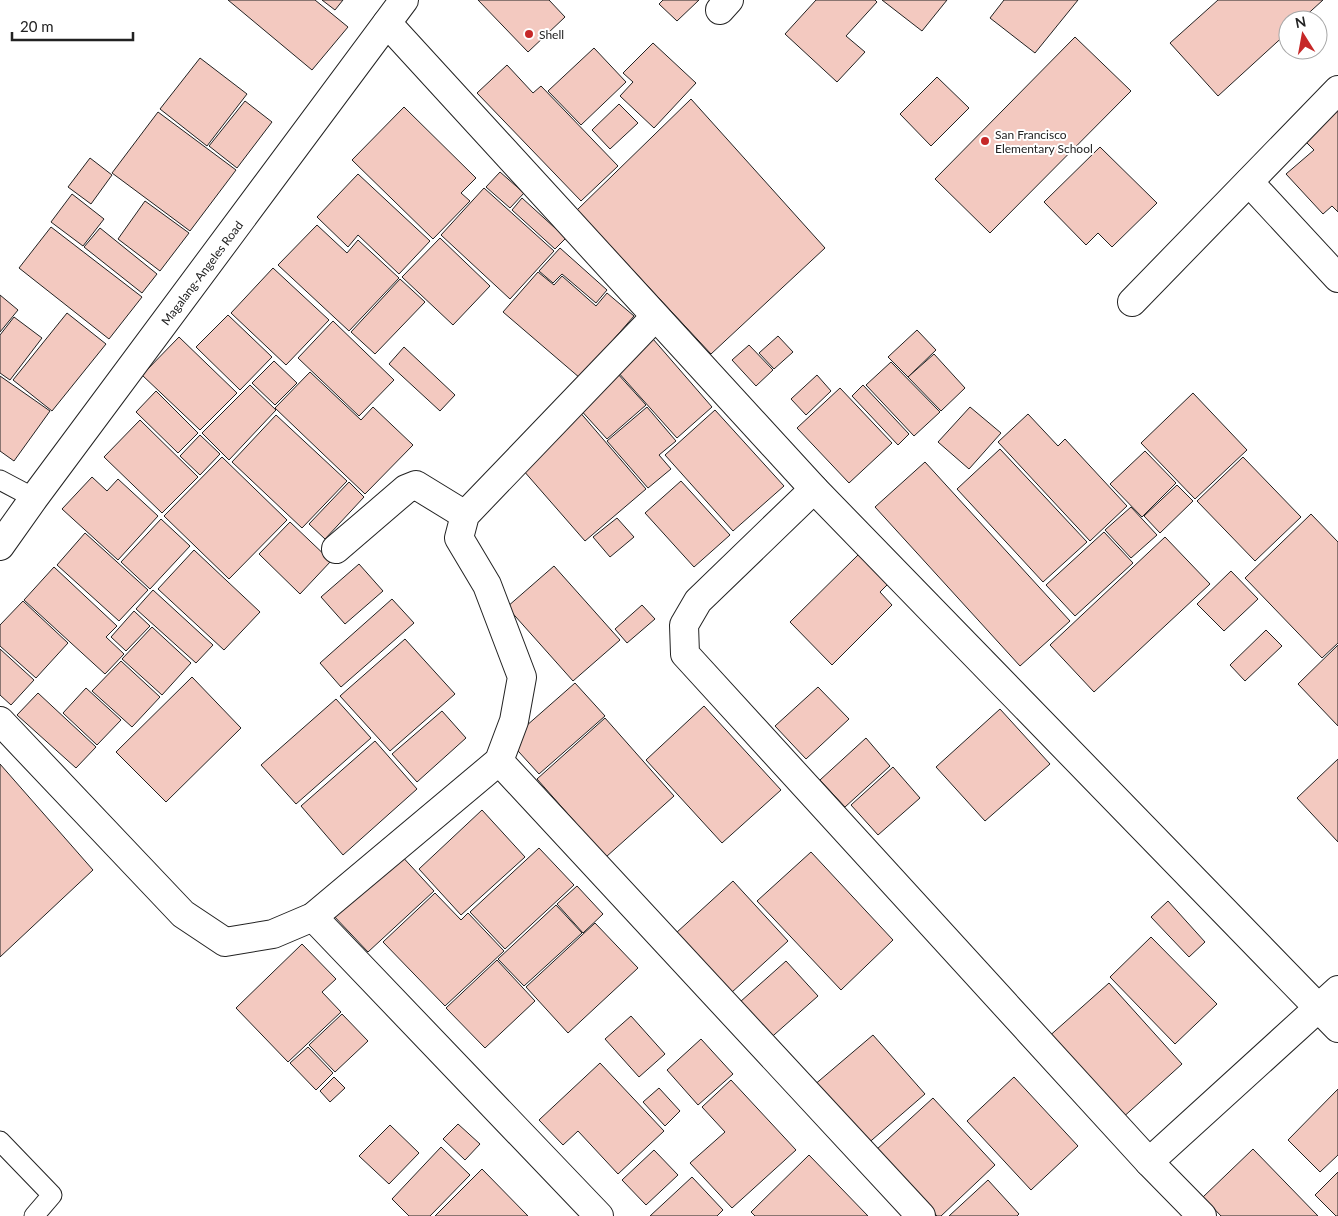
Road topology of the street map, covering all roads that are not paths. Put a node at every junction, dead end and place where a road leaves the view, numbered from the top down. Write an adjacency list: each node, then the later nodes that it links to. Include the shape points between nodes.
1 (404, 0): 2 (street, Magalang-Angeles Road)
2 (387, 23): 7 (street); 10 (street, Magalang-Angeles Road)
3 (1338, 90): 4 (street)
4 (1249, 182): 5 (street); 6 (street)
5 (1338, 278)
6 (1132, 302)
7 (655, 317): 9 (street); 11 (street)
8 (0, 480): 10 (lane)
9 (814, 489): 17 (street); 20 (street, via 698,601 684,625 686,654)
10 (34, 498): 12 (street, Magalang-Angeles Road)
11 (465, 515): 13 (street, via 416,485 406,489); 15 (street, via 459,538 487,585 522,677 514,721)
12 (0, 546)
13 (336, 548)
14 (0, 721): 16 (street, via 183,914 224,942 273,934)
15 (499, 761): 16 (street); 23 (street)
16 (313, 917): 22 (street)
17 (1329, 999): 18 (street); 20 (street)
18 (1338, 1028)
19 (0, 1141): 21 (lane, via 52,1195)
20 (1149, 1162): 24 (street)
21 (34, 1216)
22 (599, 1216)
23 (922, 1216)
24 (1202, 1216)

